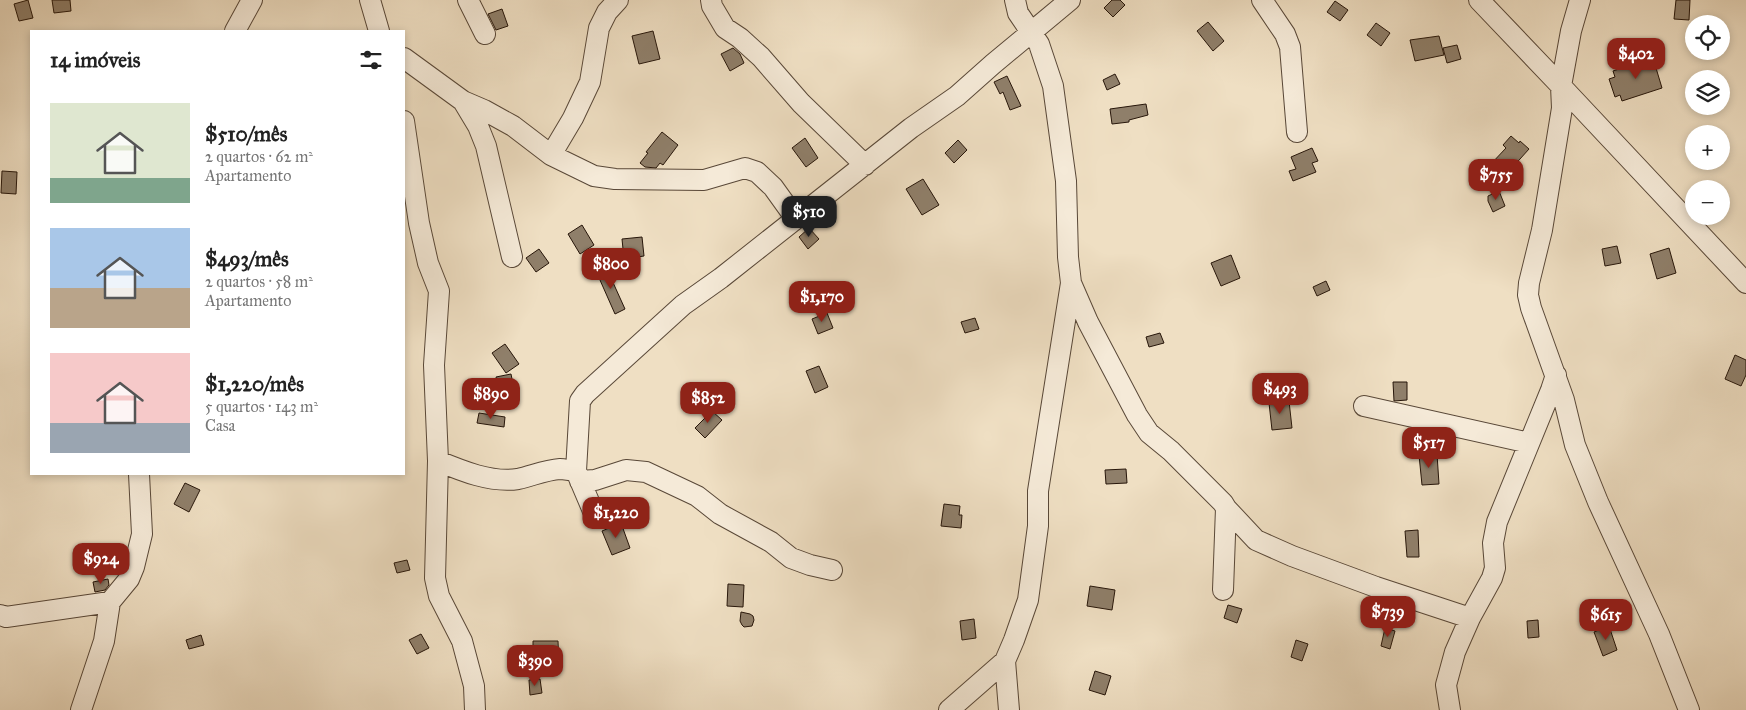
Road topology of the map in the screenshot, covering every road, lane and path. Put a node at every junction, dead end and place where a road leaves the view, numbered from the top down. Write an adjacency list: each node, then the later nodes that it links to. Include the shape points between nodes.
1 (252, 0): 11 (street)
2 (370, 0): 12 (street)
3 (468, 0): 14 (street)
4 (618, 0): 20 (street, via 599,28 590,82)
5 (711, 0): 21 (street, via 726,28 761,57 801,103)
6 (1015, 0): 13 (street, via 1018,12)
7 (1070, 0): 13 (street)
8 (1262, 0): 19 (street, via 1285,34 1290,48)
9 (1479, 0): 16 (street)
10 (1580, 0): 16 (street)
11 (236, 30)
12 (379, 30)
13 (1032, 32): 21 (street, via 957,96); 25 (street, via 1053,86 1066,181)
14 (486, 34)
15 (405, 59): 17 (street)
16 (1561, 86): 24 (street); 26 (street, via 1560,118 1528,295)
17 (462, 101): 20 (street, via 513,126); 23 (street, via 486,146)
18 (405, 128): 29 (street, via 419,223 428,263 439,291 434,365)
19 (1298, 132)
20 (551, 155): 22 (street, via 594,176 615,179 704,180 745,168 757,172 773,187)
21 (865, 165): 22 (street)
22 (796, 219): 31 (street, via 682,304 585,394 580,401)
23 (512, 257)
24 (1743, 275)
25 (1071, 283): 32 (street, via 1088,322 1149,433); 39 (street, via 1038,490 1038,526 1028,600)
26 (1556, 375): 28 (street); 45 (street, via 1575,444)
27 (1364, 406): 28 (street)
28 (1529, 443): 38 (street, via 1497,522 1492,578)
29 (438, 461): 31 (street, via 463,471 503,479 560,469); 41 (street, via 435,578 439,596 462,641 474,686)
30 (139, 475): 36 (street, via 142,534 129,579)
31 (578, 476): 33 (street); 34 (street, via 595,480 626,470 646,472 697,496 791,558)
32 (1226, 508): 35 (street); 38 (street, via 1256,540 1376,587)
33 (593, 511)
34 (832, 570)
35 (1223, 590)
36 (110, 602): 37 (street); 40 (street, via 104,642)
37 (0, 616)
38 (1470, 618): 44 (street, via 1454,652 1446,685)
39 (1005, 661): 42 (street); 43 (street)
40 (81, 710)
41 (475, 710)
42 (949, 710)
43 (1009, 710)
44 (1450, 710)
45 (1690, 710)

